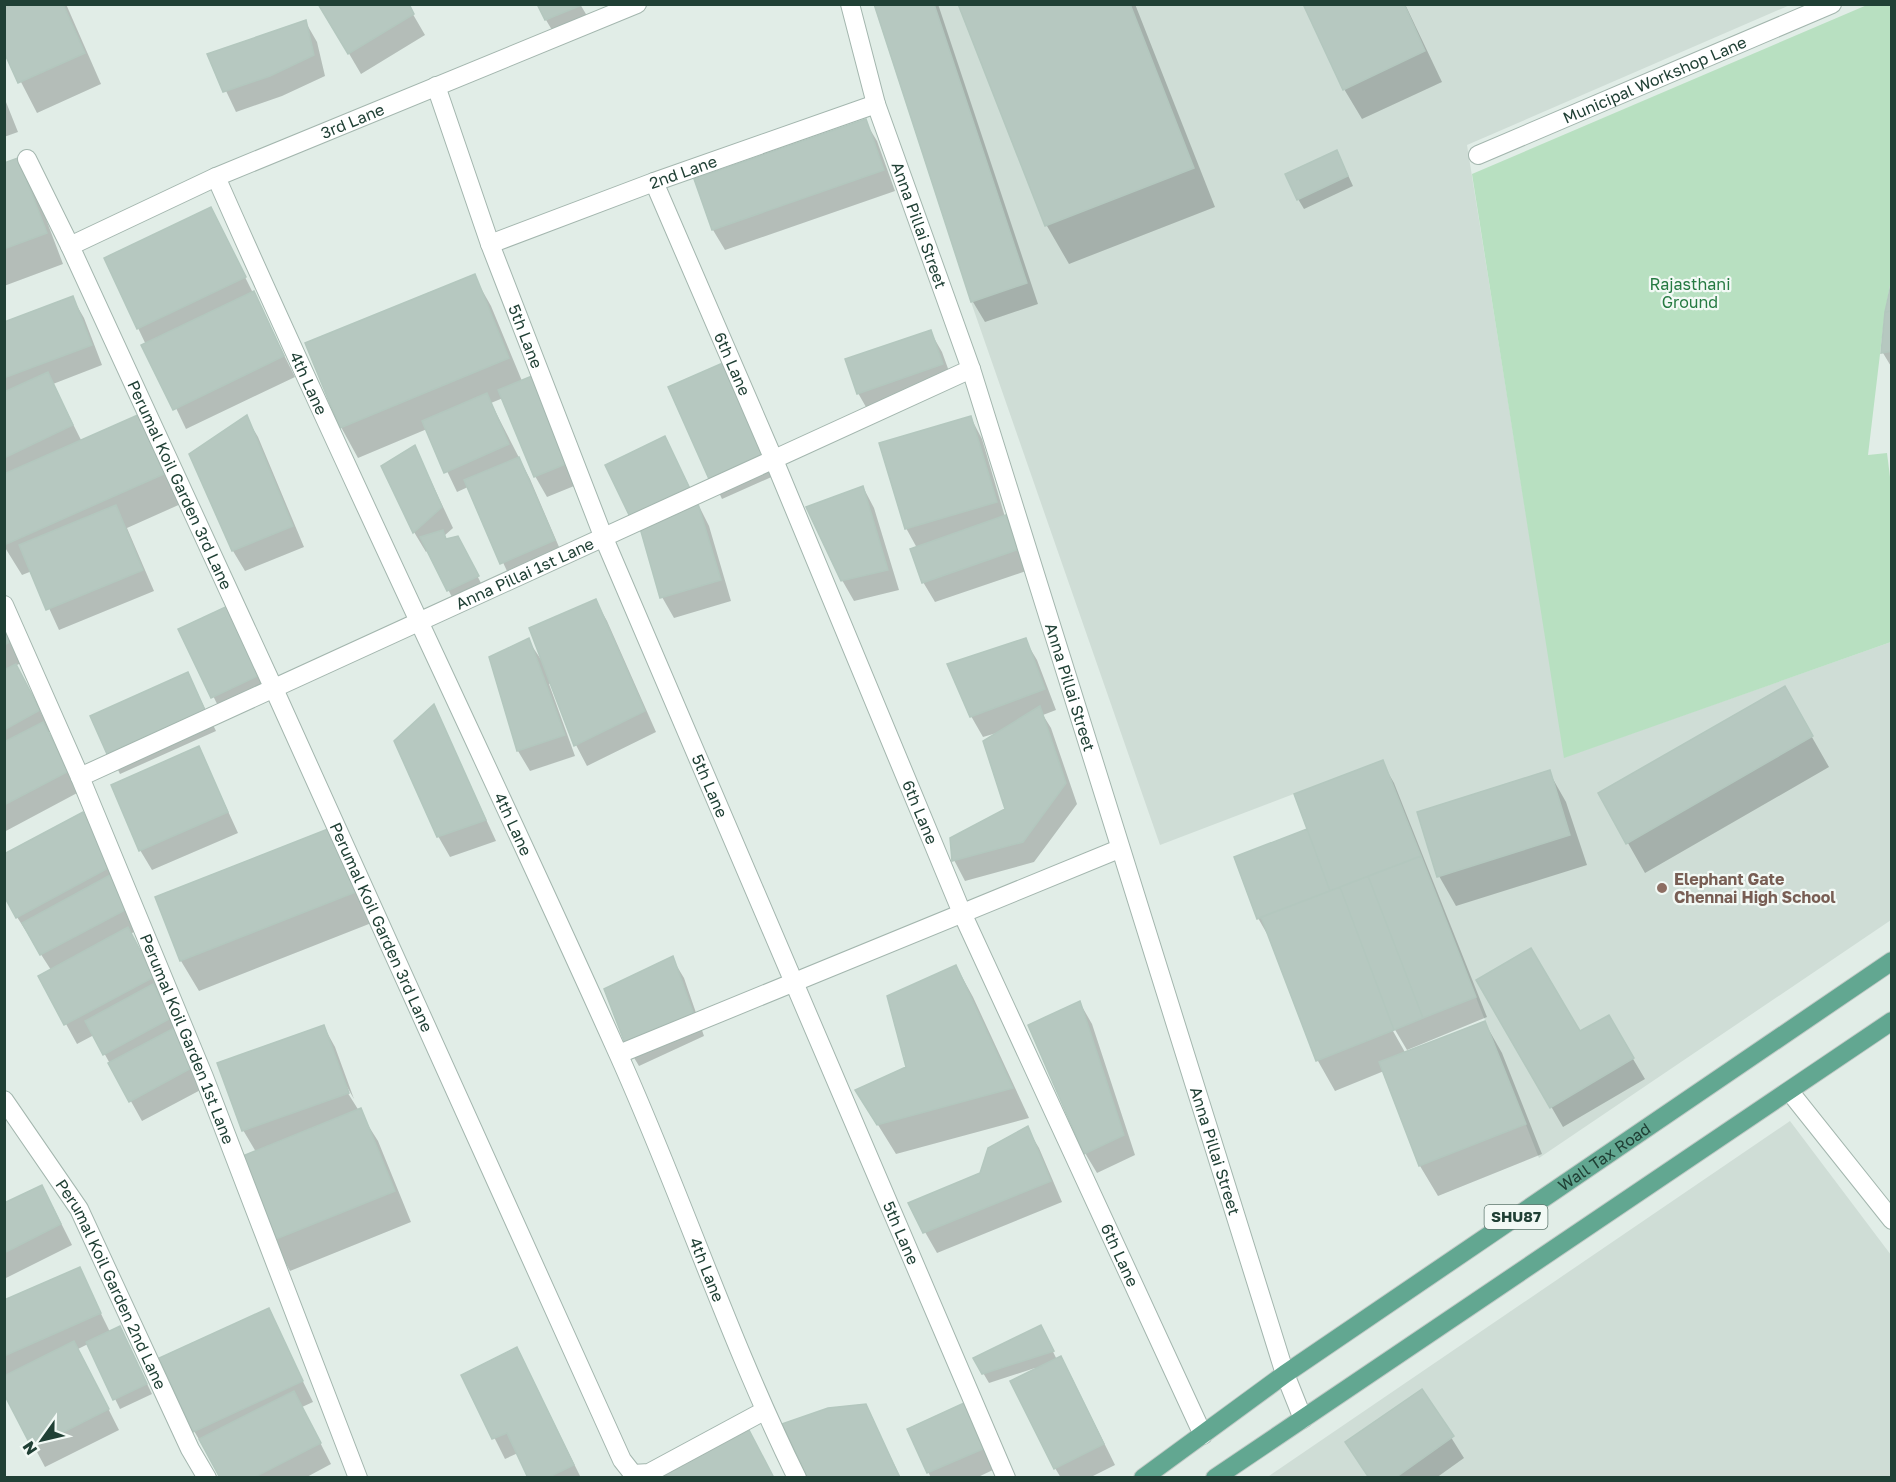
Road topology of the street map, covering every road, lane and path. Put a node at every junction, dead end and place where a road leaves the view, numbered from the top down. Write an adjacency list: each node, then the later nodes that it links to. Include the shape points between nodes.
1 (637, 4): 4 (street, 3rd Lane)
2 (850, 4): 5 (street, Anna Pillai Street)
3 (1832, 4): 6 (street, Municipal Workshop Lane)
4 (436, 86): 8 (street, 3rd Lane); 10 (street, 5th Lane)
5 (876, 104): 9 (street, 2nd Lane); 12 (street, Anna Pillai Street)
6 (1478, 155)
7 (27, 159): 11 (street, Perumal Koil Garden 3rd Lane)
8 (216, 177): 11 (street, 3rd Lane); 16 (street, 4th Lane)
9 (654, 182): 10 (street, 2nd Lane); 13 (street, 6th Lane)
10 (490, 244): 14 (street, 5th Lane)
11 (70, 246): 17 (street, Perumal Koil Garden 3rd Lane)
12 (971, 369): 13 (street, Anna Pillai 1st Lane); 19 (street, Anna Pillai Street)
13 (774, 460): 14 (street, Anna Pillai 1st Lane); 20 (street, 6th Lane)
14 (603, 536): 16 (street, Anna Pillai 1st Lane); 22 (street, 5th Lane)
15 (4, 604): 18 (street, Perumal Koil Garden 1st Lane)
16 (421, 621): 17 (street, Anna Pillai 1st Lane); 24 (street, 4th Lane)
17 (274, 689): 18 (street, Anna Pillai 1st Lane); 29 (street, Perumal Koil Garden 3rd Lane, via 622,1460 633,1474 649,1473)
18 (80, 777): 34 (street, Perumal Koil Garden 1st Lane, via 204,1077)
19 (1119, 849): 20 (street); 28 (street, Anna Pillai Street)
20 (962, 913): 22 (street); 31 (street, 6th Lane)
21 (1892, 961): 28 (main road, Wall Tax Road / SHU87)
22 (795, 982): 24 (street); 36 (street, 5th Lane)
23 (1892, 1021): 25 (main road, SHU87)
24 (619, 1054): 29 (street, 4th Lane)
25 (1790, 1092): 27 (street); 30 (main road, SHU87)
26 (4, 1100): 33 (street, Perumal Koil Garden 2nd Lane, via 79,1209)
27 (1892, 1220)
28 (1285, 1374): 30 (street, Anna Pillai Street); 31 (main road, Wall Tax Road / SHU87)
29 (764, 1411): 35 (street, 4th Lane)
30 (1303, 1419): 32 (main road, SHU87)
31 (1203, 1435): 37 (main road, Wall Tax Road / SHU87)
32 (1227, 1474)
33 (207, 1478)
34 (358, 1478)
35 (797, 1478)
36 (1005, 1478)
37 (1143, 1478)

